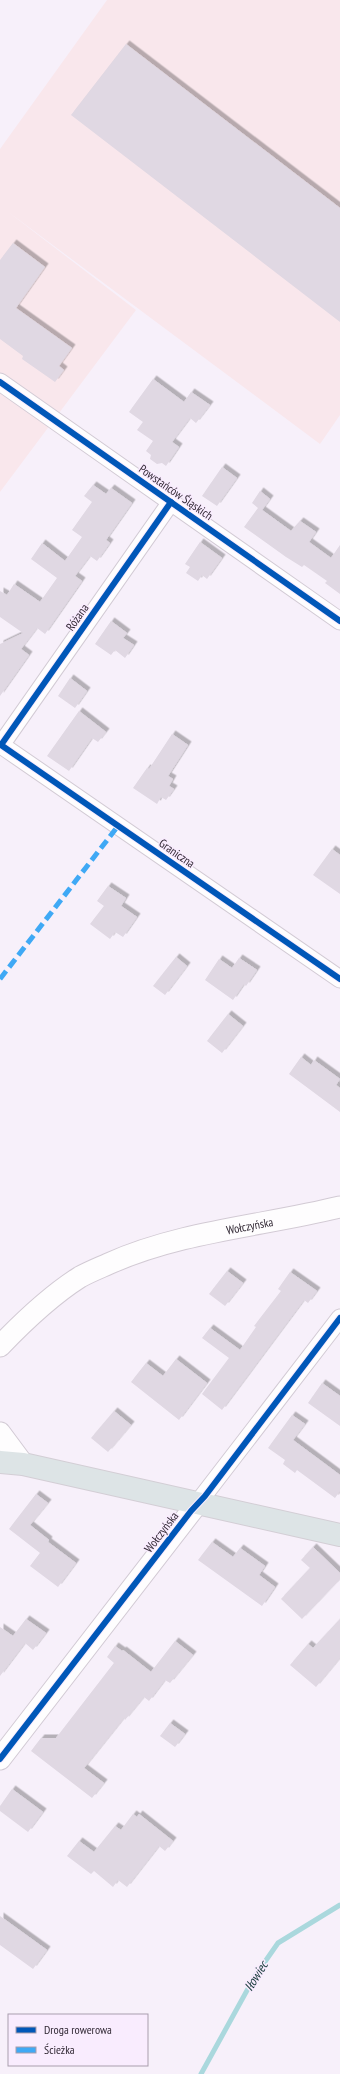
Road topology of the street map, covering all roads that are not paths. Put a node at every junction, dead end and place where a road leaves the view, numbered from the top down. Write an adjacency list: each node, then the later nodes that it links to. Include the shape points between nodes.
1 (0, 382): 2 (street, Powstańców Śląskich)
2 (171, 502): 3 (street, Powstańców Śląskich); 4 (street, Różana)
3 (340, 621)
4 (1, 745): 5 (street, Graniczna)
5 (340, 979)
6 (340, 1207): 8 (street, Wołczyńska, via 181,1239 115,1261 81,1277 49,1299)
7 (340, 1318): 13 (street, Wołczyńska)
8 (0, 1346)
9 (0, 1433): 12 (street)
10 (0, 1455): 12 (main road)
11 (0, 1462): 12 (main road)
12 (23, 1464): 13 (main road)
13 (197, 1504): 14 (main road); 15 (street, Wołczyńska)
14 (340, 1535)
15 (0, 1759)

